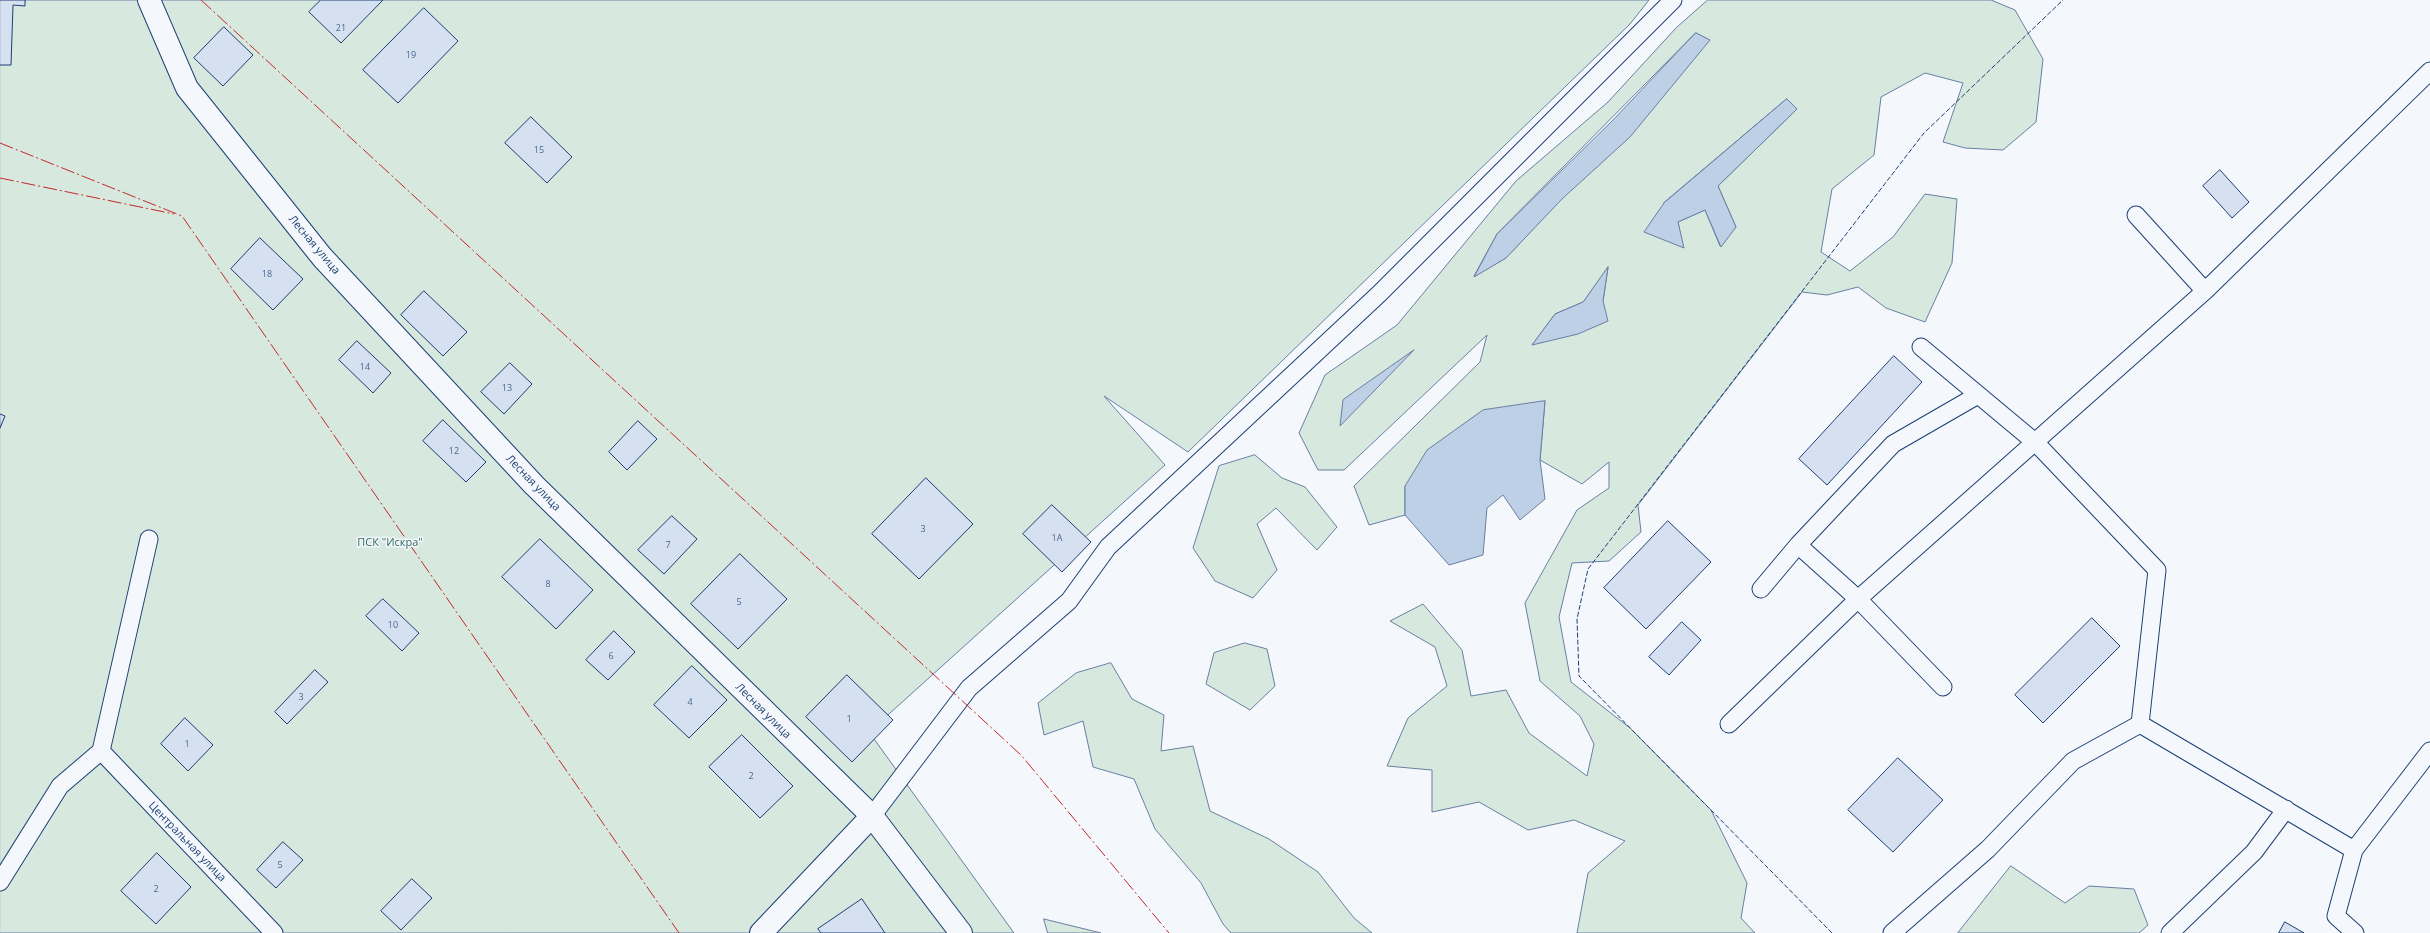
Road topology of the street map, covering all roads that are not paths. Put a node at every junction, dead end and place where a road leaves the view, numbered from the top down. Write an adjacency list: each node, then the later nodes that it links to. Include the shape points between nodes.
1 (149, 0): 19 (street, Лесная улица, via 187,88 322,257 534,484)
2 (1673, 0): 19 (lane, via 1379,294 1108,547 1069,601 969,688)
3 (2430, 71): 5 (lane)
4 (2136, 215): 5 (lane)
5 (2205, 292): 8 (lane)
6 (1921, 347): 7 (lane)
7 (1978, 395): 8 (lane); 10 (lane, via 1893,444)
8 (2036, 443): 12 (lane); 15 (lane, via 2157,570)
9 (149, 539): 16 (lane)
10 (1798, 545): 11 (lane); 12 (lane)
11 (1761, 589)
12 (1858, 599): 13 (lane); 14 (lane)
13 (1943, 687)
14 (1729, 724)
15 (2140, 724): 18 (lane); 25 (lane, via 2073,761 1988,848)
16 (101, 751): 21 (lane, via 60,786); 22 (lane, Центральная улица)
17 (2430, 751): 20 (lane)
18 (2286, 809): 20 (lane); 26 (lane, via 2254,852)
19 (872, 816): 23 (street); 24 (street, Лесная улица)
20 (2354, 850): 27 (lane, via 2336,916)
21 (0, 882)
22 (274, 933)
23 (761, 933)
24 (961, 933)
25 (1892, 933)
26 (2170, 933)
27 (2355, 933)

